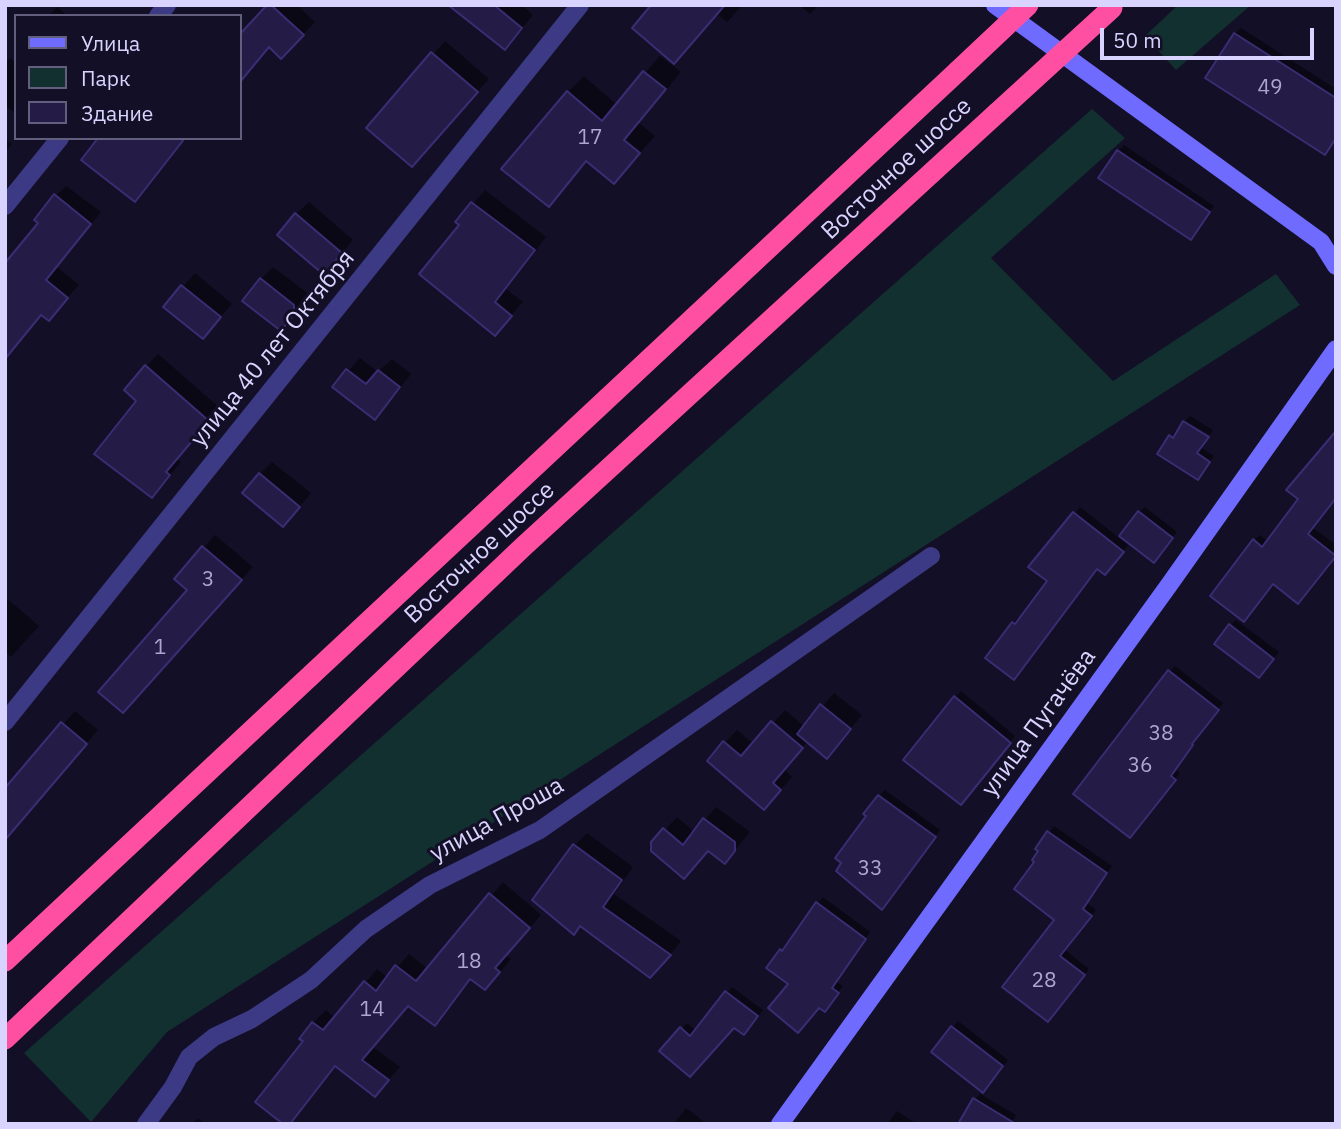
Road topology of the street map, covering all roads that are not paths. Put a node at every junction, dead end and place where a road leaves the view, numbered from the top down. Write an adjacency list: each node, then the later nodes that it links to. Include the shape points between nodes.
1 (580, 5): 11 (street, улица 40 лет Октября)
2 (995, 5): 7 (street)
3 (1028, 5): 12 (highway, Восточное шоссе, bridge)
4 (1113, 7): 13 (highway, Восточное шоссе, bridge, via 524,546)
5 (58, 140): 6 (street)
6 (5, 206)
7 (1328, 246): 8 (street)
8 (1336, 267)
9 (1336, 349): 15 (street, улица Пугачёва)
10 (931, 556): 14 (street, улица Проша, via 540,830 430,885 366,929 311,980 252,1019 214,1037 189,1057)
11 (5, 722)
12 (5, 961)
13 (5, 1039)
14 (146, 1124)
15 (780, 1124)

